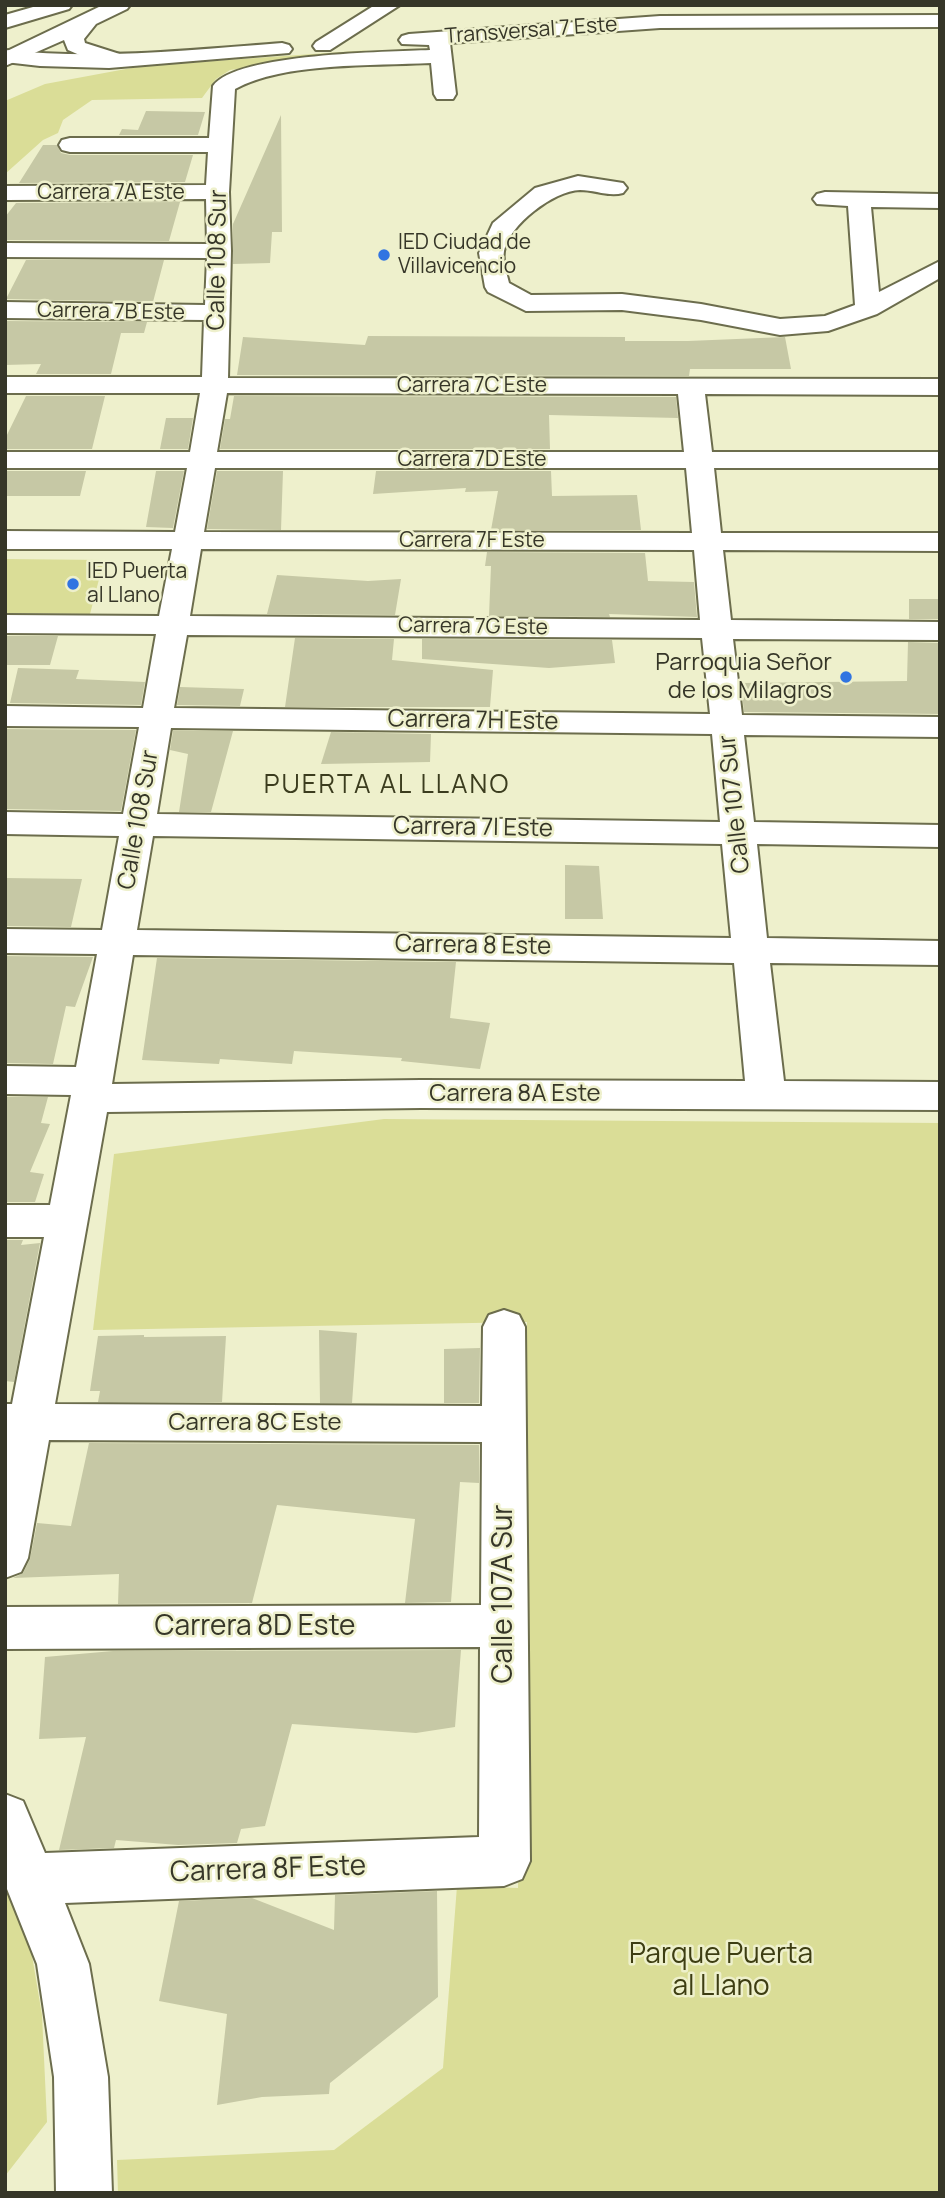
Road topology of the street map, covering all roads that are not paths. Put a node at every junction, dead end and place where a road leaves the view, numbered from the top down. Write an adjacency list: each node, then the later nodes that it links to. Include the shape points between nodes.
1 (62, 5): 9 (main road)
2 (69, 5): 11 (main road)
3 (120, 5): 7 (main road)
4 (390, 5): 12 (main road)
5 (742, 13): 8 (main road, Transversal 7 Este); 10 (main road, Transversal 7 Este)
6 (503, 15): 10 (main road)
7 (89, 20): 14 (main road, via 74,37 75,46); 15 (main road)
8 (940, 21)
9 (5, 22)
10 (492, 34): 13 (main road, Transversal 7 Este)
11 (5, 35)
12 (323, 46): 13 (main road, Transversal 7 Este); 14 (main road, Transversal 7 Este)
13 (440, 47): 16 (main road); 18 (main road, Calle 108 Sur, via 289,67 231,80 224,86)
14 (122, 61): 15 (main road, Transversal 7 Este)
15 (10, 65)
16 (445, 94)
17 (69, 145): 18 (main road)
18 (222, 145): 20 (main road, Calle 108 Sur)
19 (615, 188): 28 (main road, via 578,183 544,193 501,228 491,253 497,287 526,303 622,302 780,327 828,323)
20 (217, 192): 21 (main road, Carrera 7A Este); 26 (main road, Calle 108 Sur)
21 (5, 193)
22 (825, 199): 23 (main road)
23 (859, 200): 24 (main road); 28 (main road)
24 (940, 201)
25 (5, 250): 26 (main road)
26 (219, 251): 30 (main road, Calle 108 Sur)
27 (940, 268): 28 (main road)
28 (868, 309)
29 (5, 310): 30 (main road, Carrera 7B Este)
30 (217, 313): 32 (main road, Calle 108 Sur)
31 (5, 385): 32 (main road, Carrera 7C Este)
32 (215, 386): 33 (main road, Carrera 7C Este); 36 (main road, Calle 108 Sur)
33 (691, 387): 34 (main road, Carrera 7C Este); 37 (main road, Calle 107 Sur)
34 (940, 387)
35 (5, 460): 36 (main road, Carrera 7D Este)
36 (202, 460): 37 (main road, Carrera 7D Este); 40 (main road, Calle 108 Sur)
37 (699, 460): 38 (main road, Carrera 7D Este); 41 (main road, Calle 107 Sur)
38 (940, 460)
39 (5, 540): 40 (main road, Carrera 7F Este)
40 (188, 540): 41 (main road, Carrera 7F Este); 44 (main road, Calle 108 Sur)
41 (708, 541): 42 (main road, Carrera 7F Este); 45 (main road, Calle 107 Sur)
42 (940, 542)
43 (5, 624): 44 (main road, Carrera 7G Este)
44 (173, 624): 45 (main road, Carrera 7G Este); 48 (main road, Calle 108 Sur)
45 (717, 629): 46 (main road, Carrera 7G Este); 49 (main road, Calle 107 Sur)
46 (940, 631)
47 (5, 716): 48 (main road, Carrera 7H Este)
48 (157, 716): 49 (main road, Carrera 7H Este); 52 (main road, Calle 108 Sur)
49 (727, 724): 50 (main road, Carrera 7H Este); 53 (main road, Calle 107 Sur)
50 (940, 727)
51 (5, 823): 52 (main road, Carrera 7I Este)
52 (139, 823): 53 (main road, Carrera 7I Este); 56 (main road, Calle 108 Sur)
53 (738, 832): 54 (main road, Carrera 7I Este); 57 (main road, Calle 107 Sur)
54 (940, 835)
55 (5, 941): 56 (main road, Carrera 8 Este)
56 (118, 942): 57 (main road, Carrera 8 Este); 60 (main road, Calle 108 Sur)
57 (751, 950): 58 (main road, Carrera 8 Este); 61 (main road, Calle 107 Sur)
58 (940, 953)
59 (5, 1080): 60 (main road, Carrera 8A Este)
60 (92, 1090): 61 (main road, Carrera 8A Este); 64 (main road, Calle 108 Sur)
61 (766, 1095): 62 (main road, Carrera 8A Este)
62 (940, 1096)
63 (5, 1221): 64 (main road)
64 (67, 1221): 66 (main road, Calle 108 Sur)
65 (504, 1327): 67 (main road, Calle 107A Sur)
66 (18, 1422): 67 (main road, Carrera 8C Este); 68 (main road, Calle 108 Sur)
67 (504, 1424): 69 (main road, Calle 107A Sur)
68 (5, 1559)
69 (504, 1626): 70 (main road, Carrera 8D Este); 72 (main road, Calle 107A Sur)
70 (5, 1628)
71 (5, 1818): 73 (main road)
72 (504, 1861): 73 (main road, Carrera 8F Este)
73 (32, 1879): 74 (main road, via 63,1964 81,2077)
74 (84, 2177)

